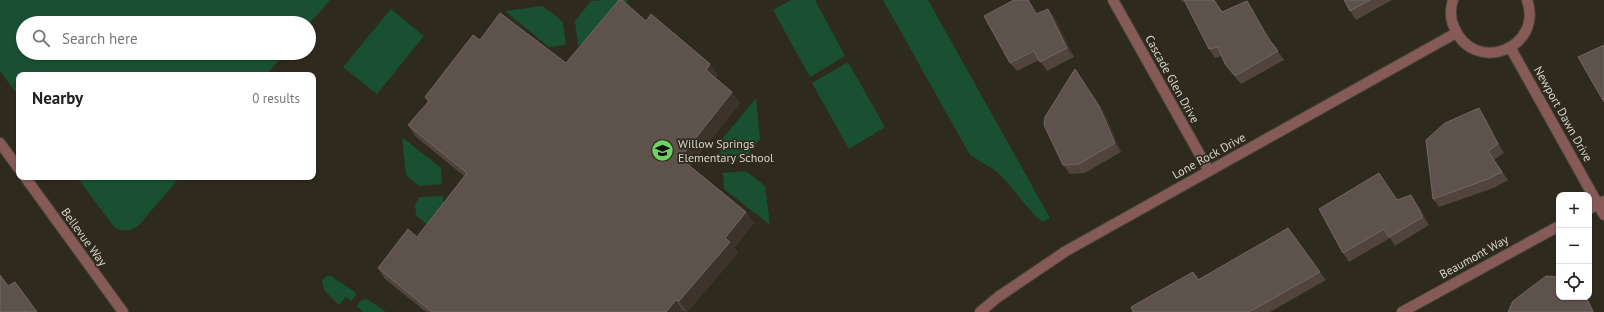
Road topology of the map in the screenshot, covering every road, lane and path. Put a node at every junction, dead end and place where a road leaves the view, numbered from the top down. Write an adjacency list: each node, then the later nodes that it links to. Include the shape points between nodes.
1 (1113, 0): 8 (street, Cascade Glen Drive)
2 (1453, 0): 4 (street, via 1451,12)
3 (1527, 0): 5 (street, via 1530,16 1528,26 1523,36)
4 (1456, 33): 5 (street, via 1468,47 1478,51 1498,52); 8 (street, Lone Rock Drive)
5 (1510, 47): 10 (street, Newport Dawn Drive)
6 (0, 143): 7 (street)
7 (16, 165)
8 (1209, 171): 14 (street, Lone Rock Drive, via 1066,251)
9 (26, 180): 13 (street, Bellevue Way)
10 (1597, 205): 11 (street, Newport Dawn Drive)
11 (1604, 215)
12 (1556, 228): 15 (street, Beaumont Way)
13 (123, 312)
14 (980, 312)
15 (1402, 312)

